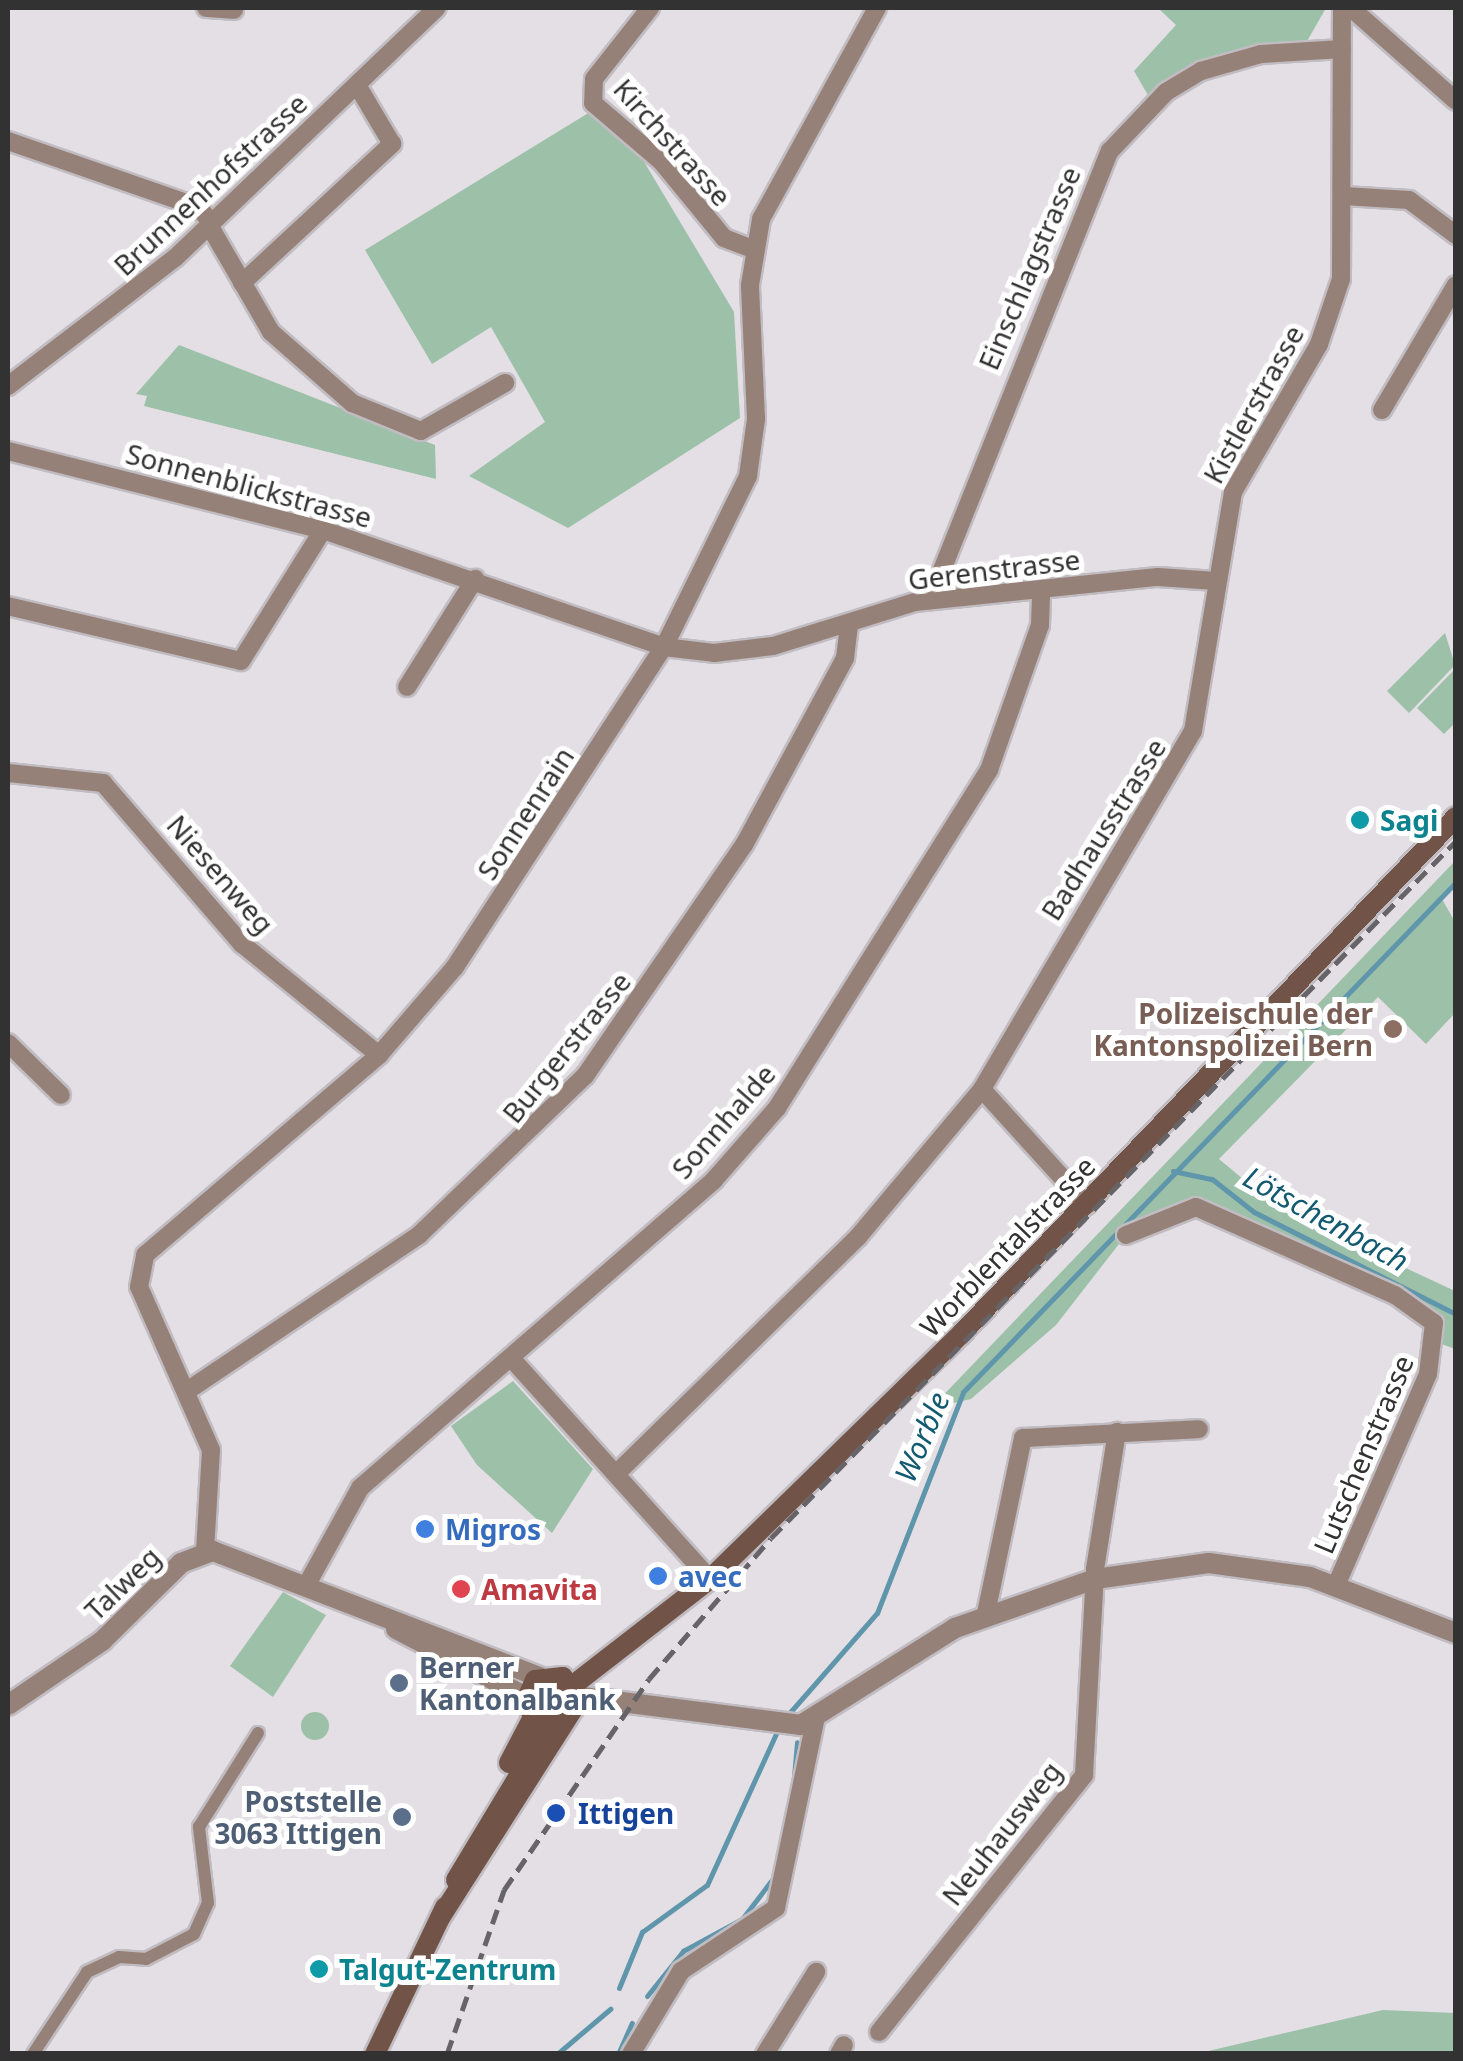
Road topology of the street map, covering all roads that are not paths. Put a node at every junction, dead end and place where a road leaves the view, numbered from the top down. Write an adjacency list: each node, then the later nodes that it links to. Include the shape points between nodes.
1 (206, 8): 7 (street)
2 (437, 8): 9 (street, Brunnenhofstrasse)
3 (650, 8): 15 (street, Kirchstrasse, via 597,74 591,98 718,232)
4 (877, 8): 15 (street, Sonnenrain, via 776,185)
5 (1342, 8): 8 (street, Kistlerstrasse)
6 (1351, 8): 10 (street)
7 (234, 10)
8 (1342, 49): 12 (street, Kistlerstrasse); 26 (street, Einschlagstrasse, via 1261,54 1201,71 1156,100 1110,152)
9 (357, 85): 13 (street, Brunnenhofstrasse); 16 (street, via 392,144)
10 (1456, 101)
11 (8, 141): 13 (street, via 198,207)
12 (1344, 196): 14 (street, via 1409,200); 24 (street, Kistlerstrasse, via 1344,263 1330,320 1238,480)
13 (210, 224): 16 (street); 19 (street, Brunnenhofstrasse, via 96,324)
14 (1456, 235)
15 (753, 249): 29 (street, Sonnenrain, via 753,455 734,514)
16 (242, 283): 18 (street, via 271,332 330,388 420,431)
17 (1456, 286): 20 (street)
18 (506, 383)
19 (8, 386)
20 (1382, 410)
21 (8, 451): 22 (street, Sonnenblickstrasse)
22 (323, 530): 23 (street, Sonnenblickstrasse); 27 (street, via 241,661)
23 (475, 578): 29 (street, Sonnenblickstrasse); 30 (street)
24 (1216, 580): 25 (street, Gerenstrasse); 35 (street, Badhausstrasse, via 1188,749 1093,892)
25 (1041, 591): 26 (street, Gerenstrasse); 39 (street, Sonnhalde, via 1040,625 989,770 777,1108 714,1180)
26 (930, 600): 28 (street, Gerenstrasse)
27 (8, 606)
28 (849, 624): 29 (street, Gerenstrasse, via 753,648); 40 (street, Burgerstrasse, via 845,658 744,844 585,1076 419,1235)
29 (664, 647): 34 (street, Sonnenrain, via 493,913)
30 (407, 687)
31 (8, 773): 34 (street, Niesenweg, via 102,784 242,944)
32 (1456, 817): 37 (main road, Worblentalstrasse)
33 (8, 1043): 36 (street)
34 (379, 1054): 40 (street, Sonnenrain, via 150,1246 139,1287)
35 (982, 1089): 37 (street); 43 (street, Badhausstrasse, via 858,1238)
36 (61, 1095)
37 (1087, 1204): 45 (main road, Worblentalstrasse)
38 (1126, 1235): 48 (street, Lutschenstrasse, via 1196,1208 1395,1296 1434,1323 1428,1374)
39 (511, 1358): 43 (street); 47 (street, Sonnhalde, via 360,1488)
40 (190, 1389): 44 (street, Sonnenrain, via 211,1450)
41 (1199, 1429): 42 (street)
42 (1117, 1432): 46 (street, Neuhausweg); 50 (street, via 1018,1444)
43 (616, 1474): 45 (street)
44 (205, 1551): 47 (street, Talweg); 54 (street, Talweg, via 75,1662)
45 (710, 1579): 53 (main road, Worblentalstrasse)
46 (1095, 1579): 48 (street, via 1209,1563 1270,1567); 50 (street); 59 (street, Neuhausweg, via 1084,1775)
47 (306, 1586): 49 (street, Talweg)
48 (1336, 1586): 51 (street)
49 (342, 1600): 52 (street, Talweg); 55 (street, Talweg)
50 (985, 1618): 56 (street, via 924,1644)
51 (1456, 1632)
52 (540, 1676): 53 (main road); 55 (main road)
53 (573, 1691): 55 (main road); 56 (street, via 770,1725)
54 (8, 1705)
55 (544, 1714): 61 (main road, via 474,1840)
56 (808, 1723): 62 (street, via 776,1908 681,1970)
57 (258, 1733): 60 (street, via 199,1827 208,1904 194,1934 87,1972)
58 (816, 1972): 63 (street)
59 (879, 2032)
60 (33, 2054)
61 (375, 2054)
62 (631, 2054)
63 (765, 2054)

